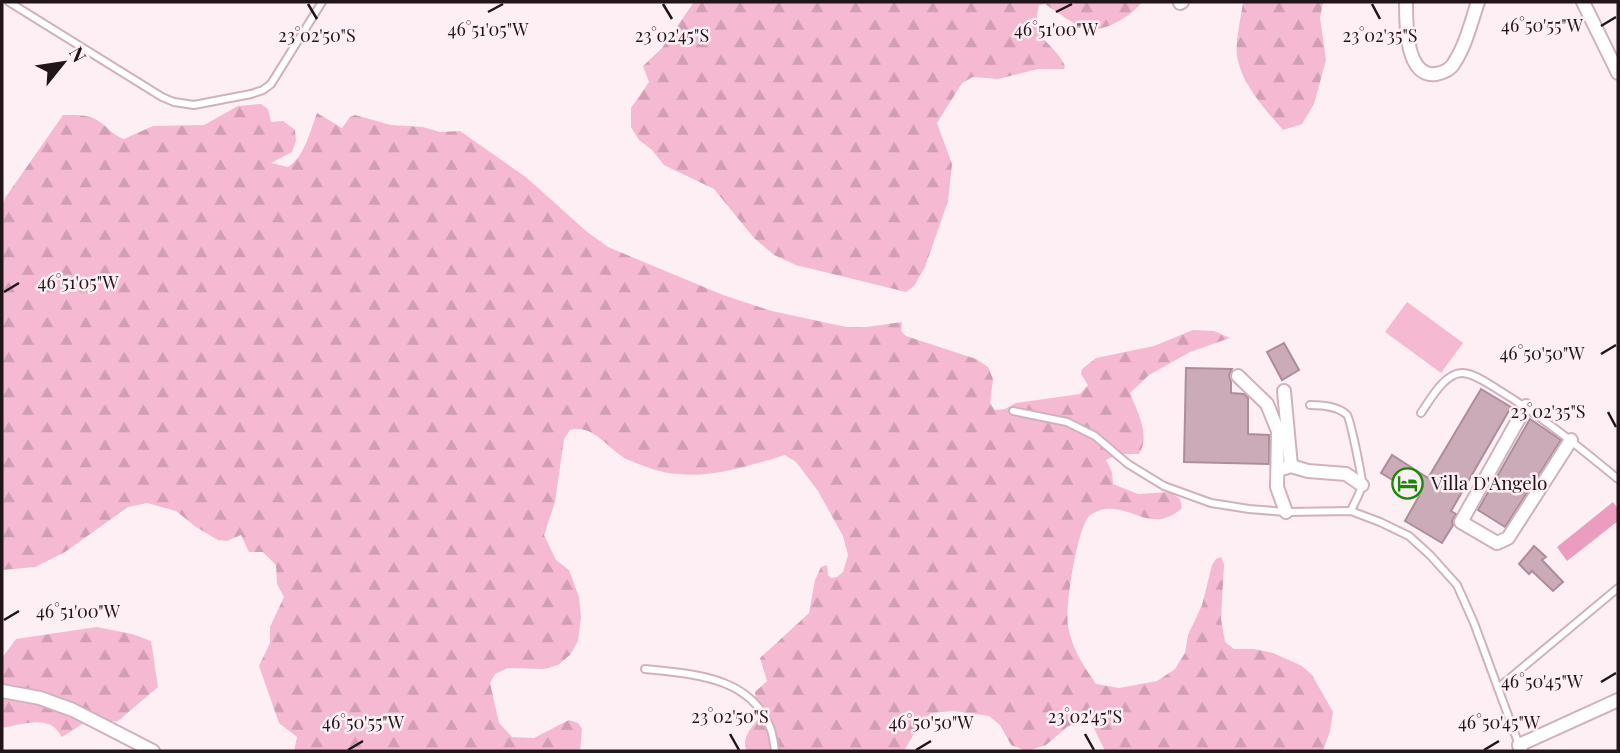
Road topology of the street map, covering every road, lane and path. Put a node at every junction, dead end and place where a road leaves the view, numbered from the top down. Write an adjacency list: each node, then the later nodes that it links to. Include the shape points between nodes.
1 (9, 2): 2 (lane, via 162,97 194,105 251,94 271,84)
2 (321, 2)
3 (1406, 2): 4 (street, via 1410,56 1424,73 1434,75 1453,66)
4 (1478, 2)
5 (1583, 2): 6 (street)
6 (1618, 73)
7 (1238, 376): 14 (street, via 1267,404 1278,431)
8 (1284, 391): 14 (street)
9 (1310, 405): 16 (lane, via 1336,409 1349,418)
10 (1526, 407): 12 (lane, via 1463,373 1449,377); 13 (lane); 13 (street, via 1461,522 1497,543 1508,538)
11 (1013, 411): 18 (lane, via 1067,422 1095,436 1164,486 1211,503)
12 (1422, 413)
13 (1571, 440): 15 (lane)
14 (1284, 468): 16 (street, via 1346,474); 18 (street, via 1277,487)
15 (1618, 480)
16 (1362, 485): 17 (lane)
17 (1351, 511): 18 (lane); 21 (lane, via 1409,536 1457,585)
18 (1286, 512)
19 (1618, 587): 21 (lane)
20 (645, 670): 26 (lane, via 704,676 746,693 771,729)
21 (1498, 688): 24 (lane)
22 (2, 691): 25 (street, via 73,710)
23 (1618, 700): 24 (street)
24 (1520, 748)
25 (153, 751)
26 (775, 751)

